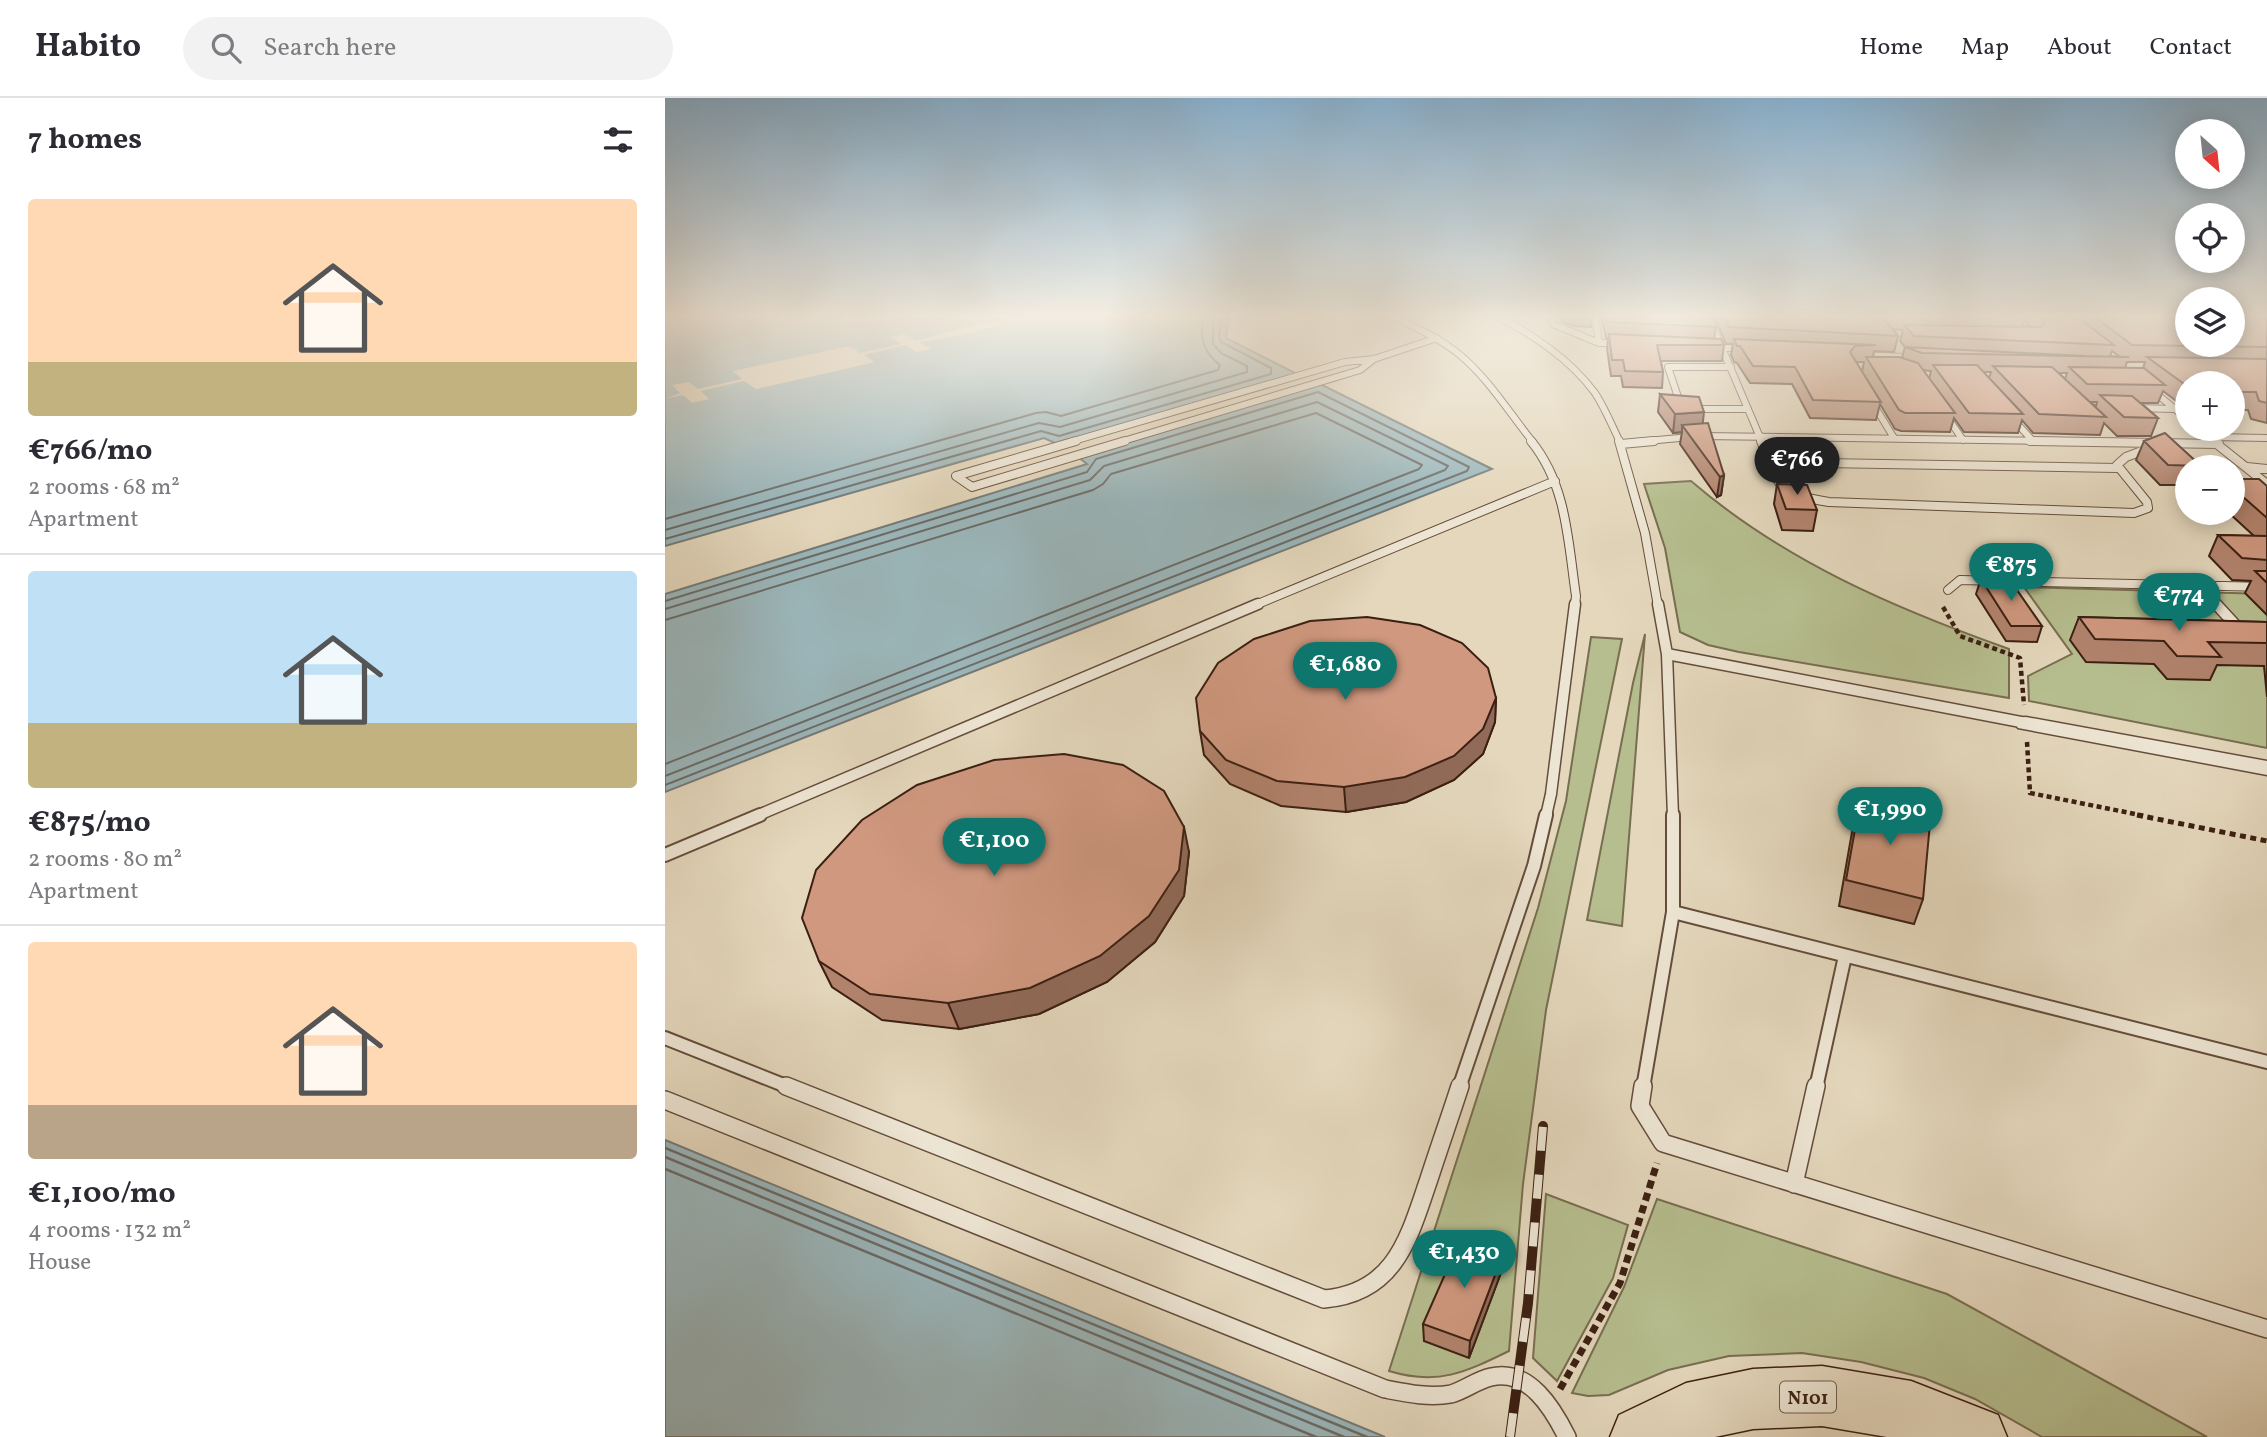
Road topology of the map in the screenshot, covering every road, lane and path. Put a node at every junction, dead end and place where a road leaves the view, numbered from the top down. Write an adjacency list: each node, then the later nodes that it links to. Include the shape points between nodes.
1 (1292, 377): 2 (lane, via 957,476 972,486)
2 (1335, 377)
3 (1482, 377): 30 (lane, via 1527,432)
4 (1582, 377): 24 (lane)
5 (1671, 377): 12 (lane, via 1682,409)
6 (1735, 377): 12 (lane)
7 (2149, 387): 13 (lane)
8 (1866, 392): 16 (lane)
9 (1936, 402): 19 (lane)
10 (2003, 408): 20 (lane)
11 (2119, 408): 13 (lane)
12 (1748, 409): 15 (lane)
13 (2174, 409)
14 (2102, 430): 22 (lane)
15 (1759, 436): 16 (lane); 24 (lane); 26 (lane)
16 (1894, 438): 19 (lane)
17 (2245, 438): 18 (lane)
18 (2267, 438)
19 (1963, 440): 20 (lane)
20 (2033, 441): 22 (lane)
21 (2215, 441): 25 (lane)
22 (2115, 442): 23 (lane)
23 (2162, 443): 25 (lane); 28 (lane, via 2126,457)
24 (1621, 444): 36 (lane, via 1645,533)
25 (2219, 444): 27 (lane)
26 (1770, 462): 28 (lane); 28 (lane, via 1781,488 1812,501 2121,514 2148,508)
27 (2247, 467): 29 (lane); 31 (lane)
28 (2117, 468)
29 (2267, 468)
30 (1555, 481): 39 (lane); 42 (lane, via 1564,510 1576,596 1551,794 1534,866 1408,1241 1371,1286 1346,1298 1324,1299)
31 (2267, 484)
32 (2198, 585): 33 (lane); 34 (lane, via 1960,580); 35 (lane)
33 (2267, 587)
34 (1948, 590)
35 (2241, 630)
36 (1667, 654): 37 (lane); 40 (lane)
37 (2026, 723): 38 (street)
38 (2267, 768)
39 (665, 855)
40 (1673, 912): 41 (lane); 45 (lane, via 1640,1106)
41 (1845, 956): 43 (lane); 46 (lane)
42 (665, 1038)
43 (2267, 1062)
44 (665, 1100): 48 (lane, via 1385,1389 1428,1396 1451,1394 1493,1376 1508,1376 1529,1385)
45 (1663, 1143): 46 (lane); 48 (path, via 1620,1283)
46 (1794, 1184): 47 (lane)
47 (2267, 1329)
48 (1550, 1408): 49 (lane)
49 (1567, 1437)
50 (1641, 1437): 51 (main road, N101, via 1686,1413 1753,1399 1822,1396 1911,1411)
51 (1976, 1437)

